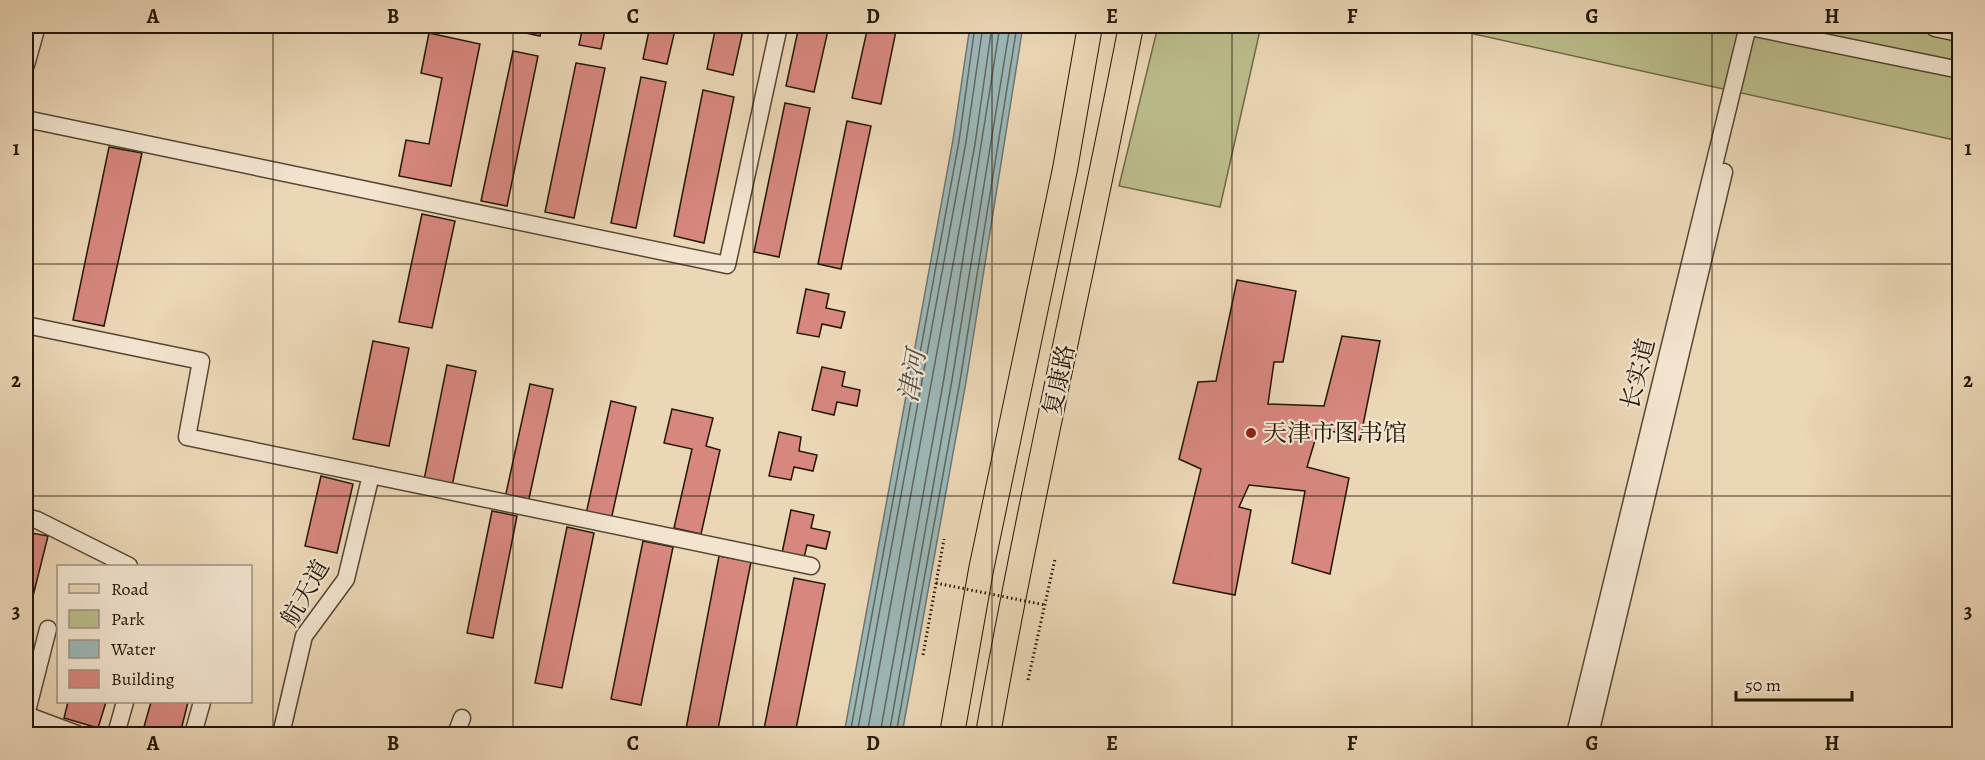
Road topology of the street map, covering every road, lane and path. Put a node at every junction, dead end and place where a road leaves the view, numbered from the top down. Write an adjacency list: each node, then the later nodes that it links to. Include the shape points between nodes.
1 (37, 26): 8 (street)
2 (779, 26): 10 (street, via 727,265)
3 (1090, 26): 30 (highway, 复康路, via 1065,169 981,570)
4 (1131, 26): 31 (highway, 复康路, via 1008,620)
5 (1752, 26): 9 (street); 32 (street, 长实道); 33 (street, 长实道)
6 (1936, 26): 7 (main road)
7 (1959, 31)
8 (26, 65)
9 (1959, 70)
10 (26, 119)
11 (26, 325): 12 (street, via 201,361 187,437)
12 (371, 475): 17 (street); 29 (street, 航天道, via 346,579 304,636)
13 (26, 516): 16 (street)
14 (944, 539): 18 (path)
15 (1055, 559): 19 (path)
16 (125, 565)
17 (811, 566)
18 (936, 583): 19 (path, bridge); 21 (path)
19 (1045, 605): 22 (path)
20 (48, 629): 25 (street)
21 (922, 655)
22 (1028, 680)
23 (125, 703): 27 (street)
24 (202, 703): 28 (street)
25 (26, 715): 26 (street)
26 (77, 735)
27 (116, 735)
28 (193, 735)
29 (281, 735)
30 (952, 735)
31 (988, 735)
32 (1575, 735)
33 (1590, 735)

